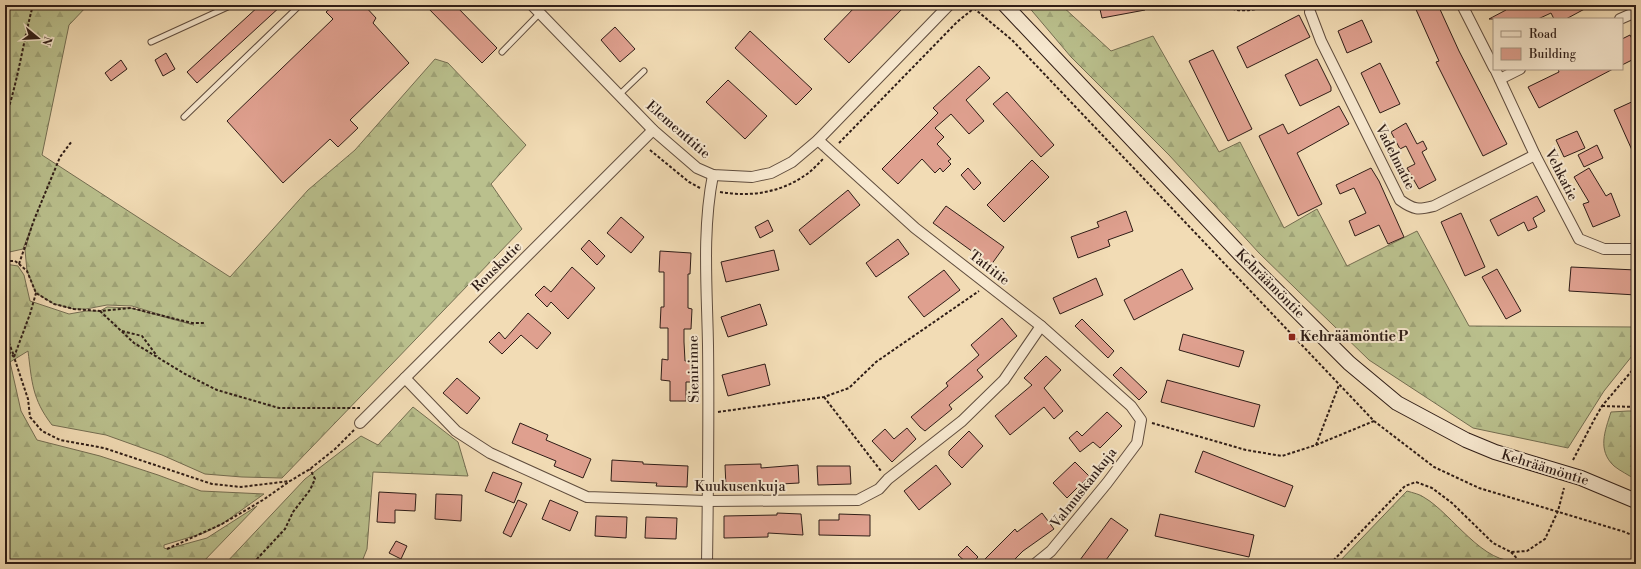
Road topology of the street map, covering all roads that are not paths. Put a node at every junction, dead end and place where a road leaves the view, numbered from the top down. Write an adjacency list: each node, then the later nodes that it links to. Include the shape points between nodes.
1 (232, 5): 11 (lane)
2 (300, 5): 19 (lane)
3 (532, 5): 9 (street, Elementtitie)
4 (949, 5): 21 (street, Elementtitie)
5 (1005, 5): 29 (street, Kehräämöntie, via 1239,253 1349,363 1397,402 1466,440 1495,452 1581,478)
6 (1462, 5): 13 (street, Vehkatie)
7 (1310, 12): 22 (street, Vadelmatie, via 1321,41 1400,200 1409,206 1418,210 1434,206)
8 (1636, 12): 10 (street)
9 (540, 13): 12 (lane); 18 (street, Elementtitie)
10 (1622, 18)
11 (151, 42)
12 (502, 52)
13 (1493, 66)
14 (1495, 70): 17 (street, Vehkatie)
15 (1518, 70): 17 (street)
16 (644, 71): 18 (lane)
17 (1500, 79): 22 (street, Vehkatie)
18 (619, 95): 20 (street, Elementtitie)
19 (184, 117)
20 (653, 130): 23 (street, Elementtitie, via 697,168); 26 (street, Rouskutie)
21 (818, 140): 23 (street, Elementtitie, via 792,162 771,173 752,177); 25 (street, Tattitie, via 915,228)
22 (1535, 155): 24 (street, Vehkatie, via 1579,239 1604,249)
23 (714, 175): 30 (street, Sienirinne, via 708,204 707,235)
24 (1636, 249)
25 (1041, 326): 27 (street, Tattitie, via 1131,406); 30 (street, Kuukusenkuja, via 1004,380 962,422 888,479 879,489 858,500)
26 (405, 378): 28 (street, Rouskutie); 30 (street, Kuukusenkuja, via 456,431 490,453 587,497)
27 (1141, 420): 32 (street, Valmuskankuja, via 1137,443 1052,551)
28 (360, 424)
29 (1636, 501)
30 (707, 502): 31 (street, Sienirinne)
31 (706, 564)
32 (1035, 564)

